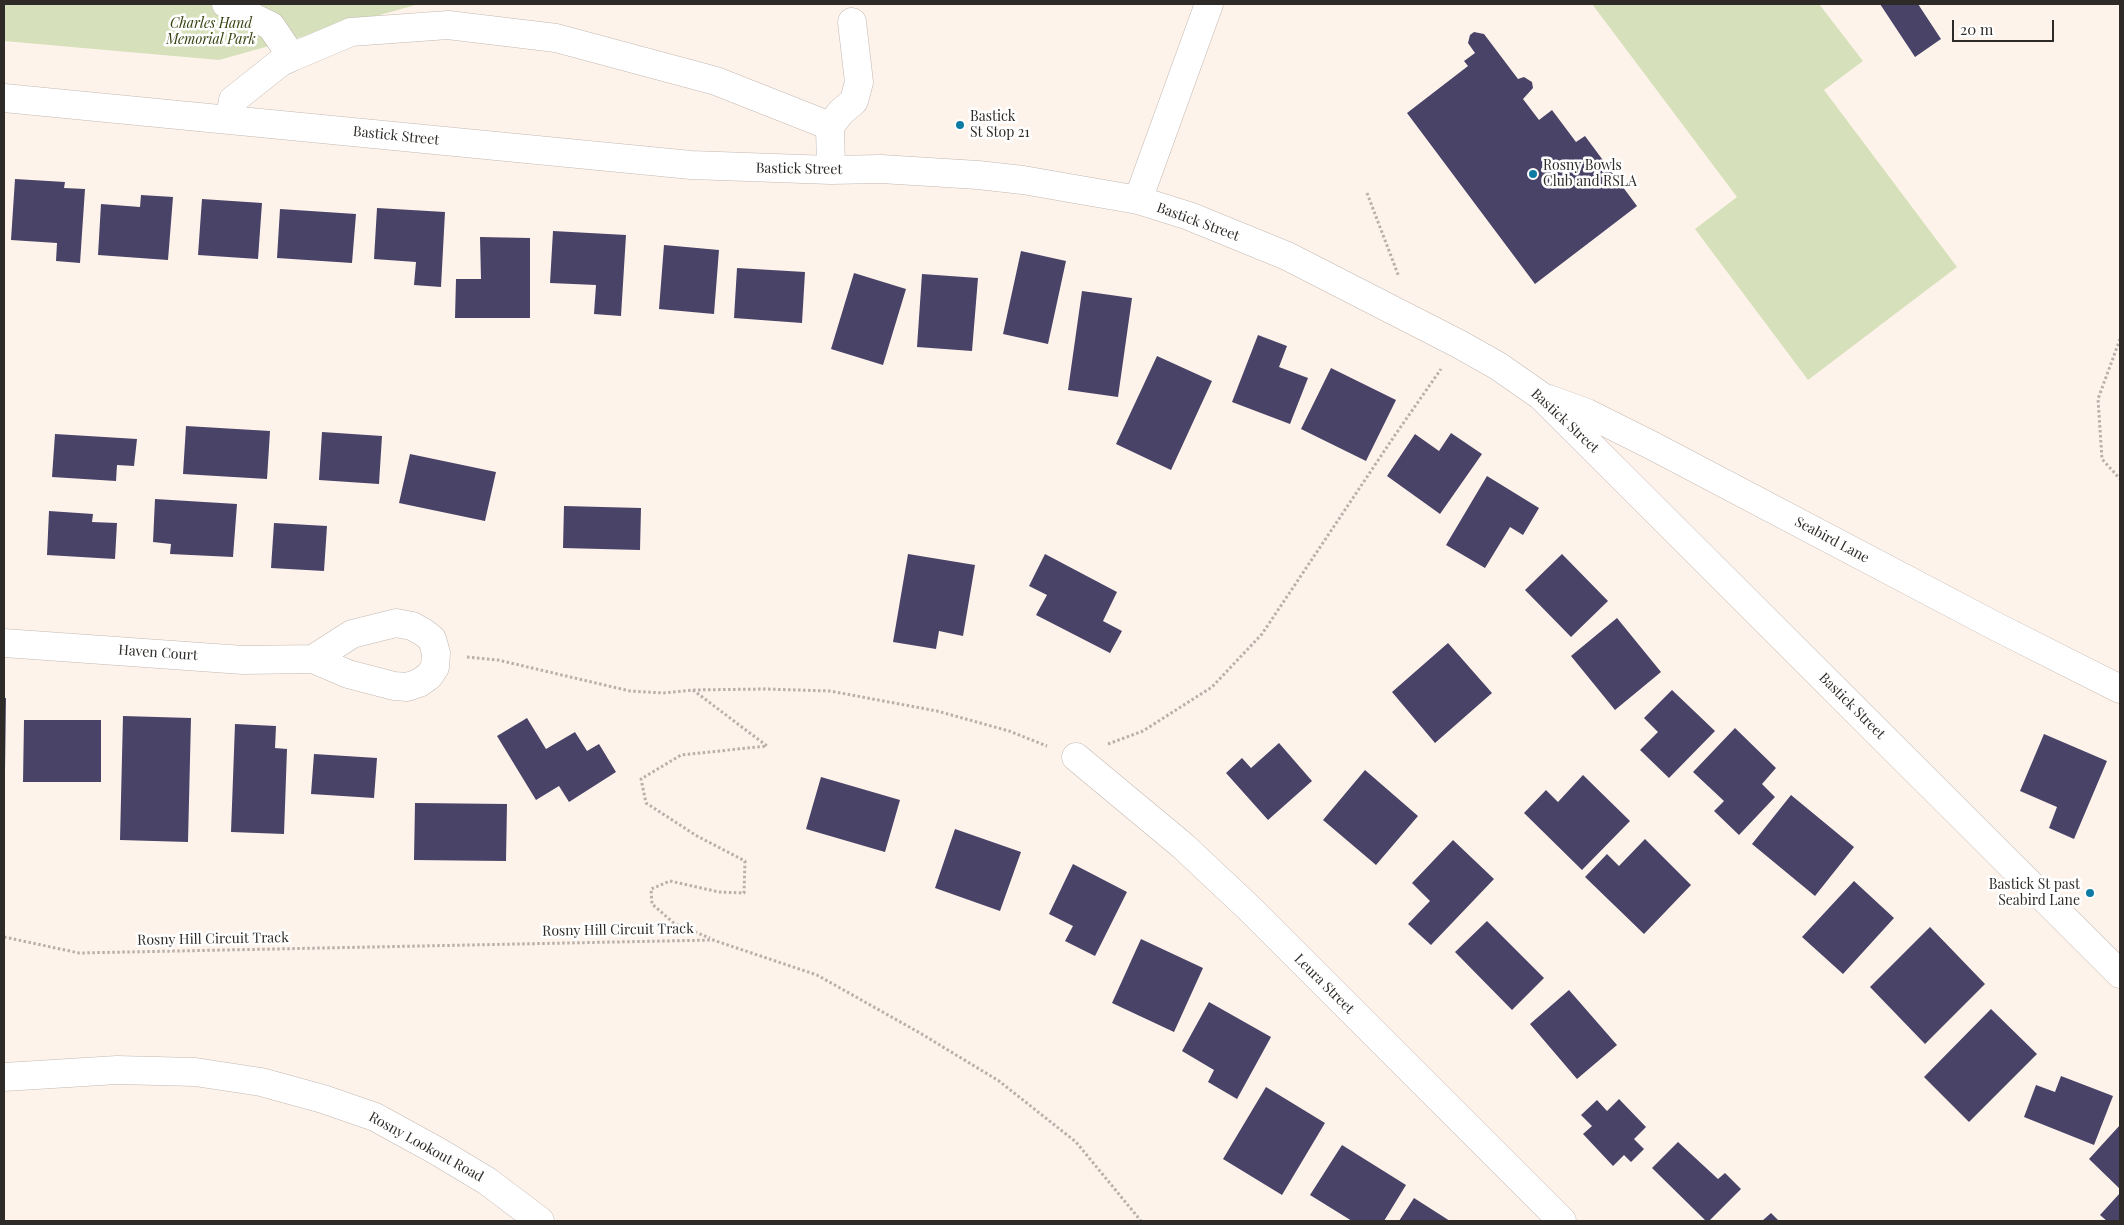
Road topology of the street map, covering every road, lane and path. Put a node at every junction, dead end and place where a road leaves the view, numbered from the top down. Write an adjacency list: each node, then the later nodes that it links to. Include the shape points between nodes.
1 (226, 4): 4 (street, via 271,26)
2 (1209, 4): 10 (street)
3 (852, 22): 7 (street, via 859,82 854,101)
4 (292, 57): 6 (street, via 233,100); 7 (street, via 351,32 448,25 556,38 716,81)
5 (4, 98): 6 (street, Bastick Street)
6 (230, 119): 8 (street, Bastick Street, via 682,164)
7 (830, 126): 8 (street)
8 (831, 170): 10 (street, Bastick Street, via 881,169 978,175)
9 (1368, 193): 11 (path, via 1404,292)
10 (1138, 200): 11 (street, Bastick Street, via 1188,216 1287,256)
11 (1400, 314): 13 (street, Bastick Street)
12 (2120, 339): 15 (path, via 2098,399 2102,460)
13 (1459, 344): 14 (street, Bastick Street); 21 (path, via 1262,634 1212,687 1143,731)
14 (1541, 396): 19 (street, Seabird Lane, via 1587,413 1653,446); 24 (street, Bastick Street)
15 (2120, 479)
16 (4, 643): 18 (street, Haven Court, via 243,660)
17 (436, 653): 18 (street, via 432,639 423,632 396,623 352,634); 18 (street, Haven Court, via 435,667 429,676 407,687 348,674); 20 (path, via 498,660 630,691 663,693)
18 (313, 659)
19 (2120, 689)
20 (693, 690): 21 (path, via 830,691 937,711 1009,731); 23 (path, via 767,746 681,755 641,779 646,803 697,836 745,861 744,892 719,892 670,881 651,889 652,904 675,924)
21 (1076, 757): 28 (street, Leura Street, via 1183,846 1250,909)
22 (4, 937): 23 (path, Rosny Hill Circuit Track, via 79,953)
23 (713, 940): 27 (path, Rosny Hill Circuit Track, via 817,975 999,1082 1076,1142)
24 (2120, 974)
25 (4, 1077): 26 (street, Rosny Lookout Road, via 117,1070 195,1072 261,1082 375,1117 487,1181)
26 (540, 1221)
27 (1141, 1221)
28 (1562, 1221)

